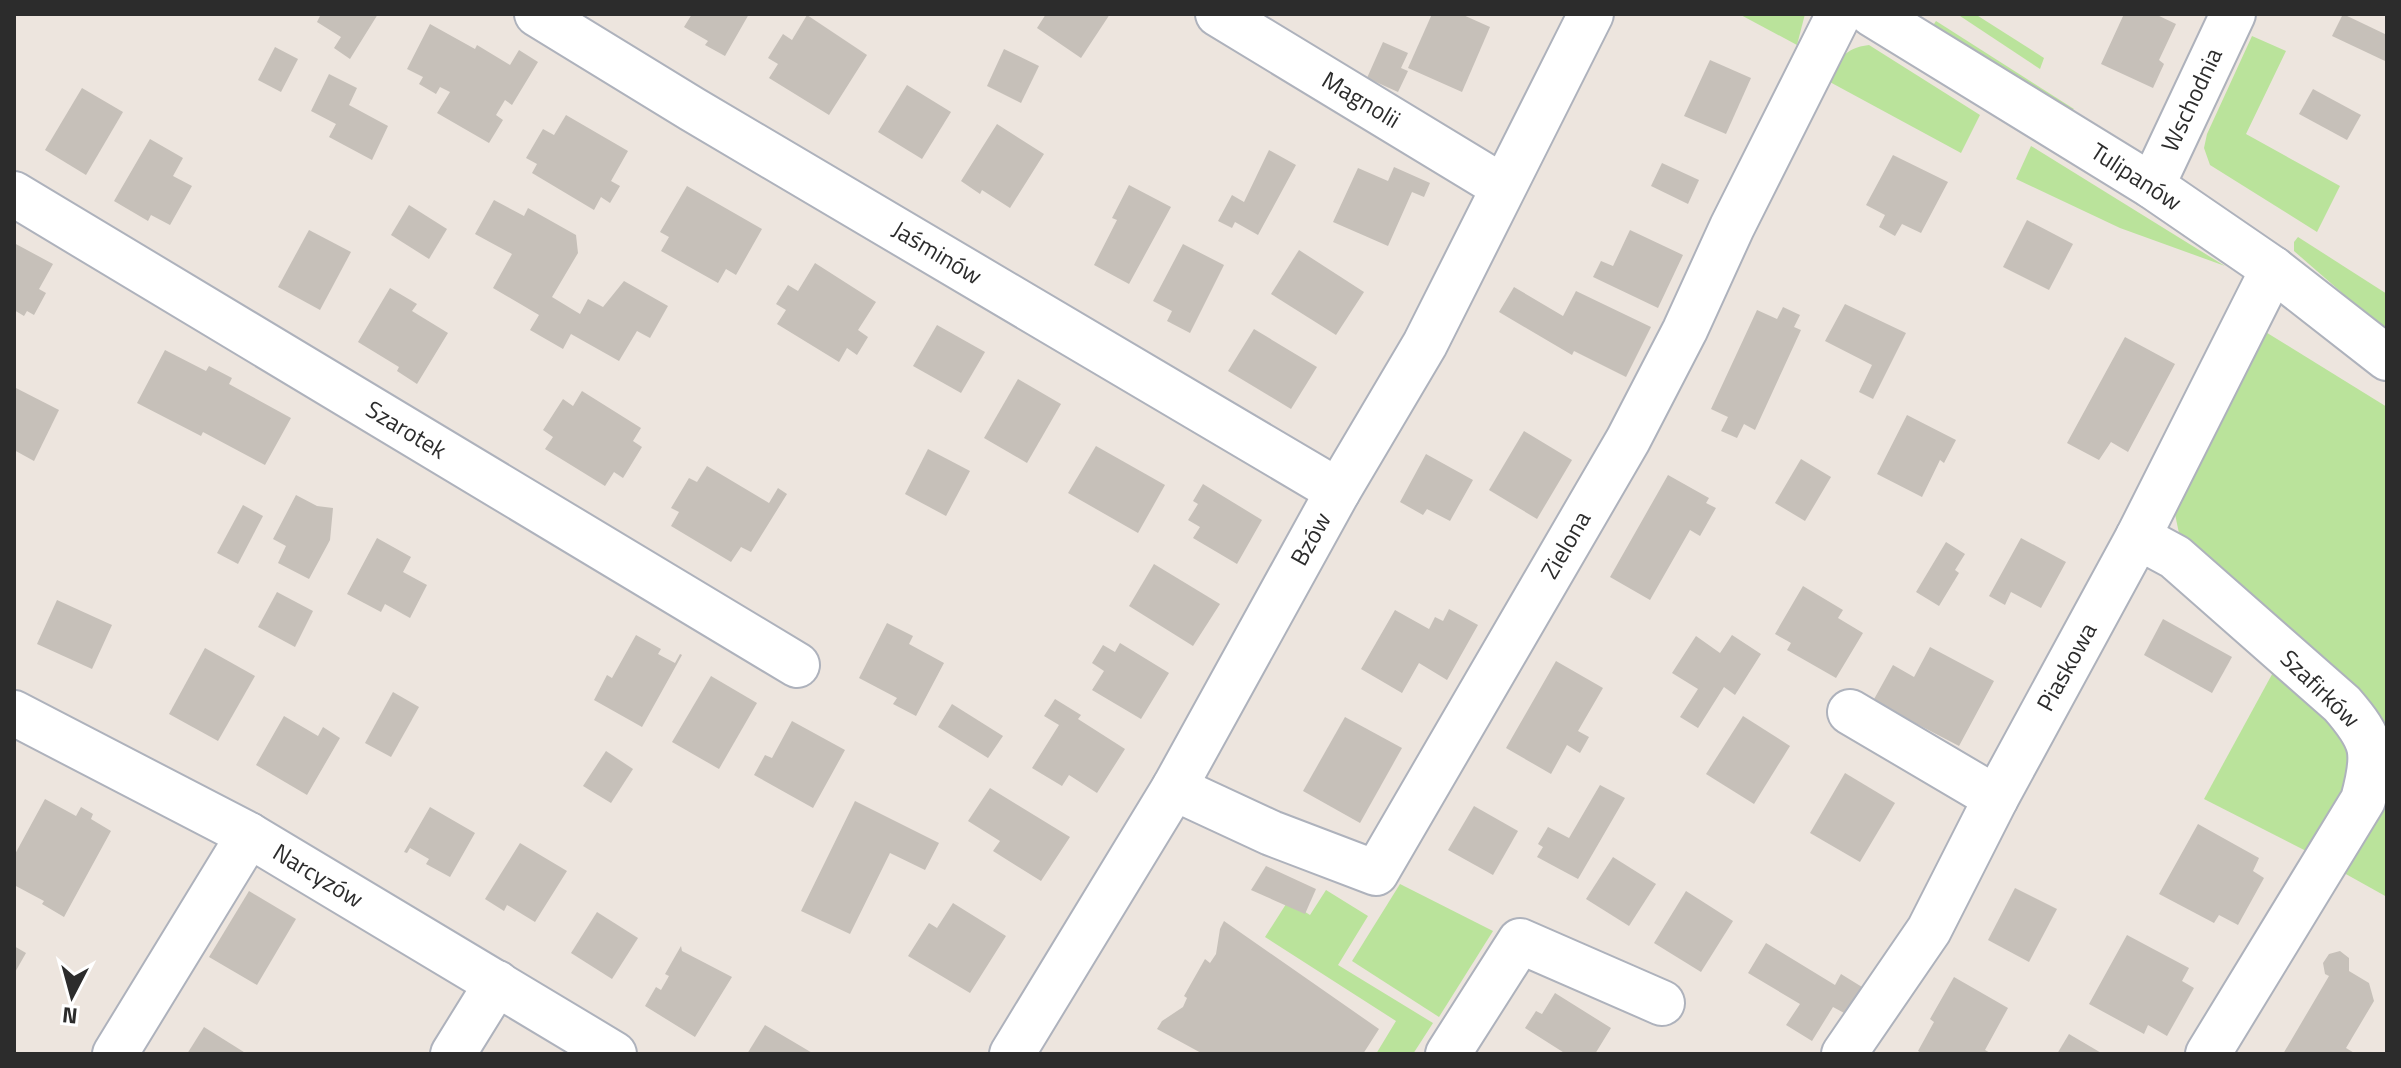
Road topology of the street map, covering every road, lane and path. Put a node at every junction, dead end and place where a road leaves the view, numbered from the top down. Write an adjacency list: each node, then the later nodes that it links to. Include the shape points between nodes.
1 (537, 14): 12 (street, Jaśminów)
2 (1218, 14): 8 (street, Magnolii)
3 (1591, 14): 8 (street, Bzów)
4 (1839, 14): 17 (street, Zielona, via 1628,440 1376,873)
5 (1872, 14): 7 (street, Tulipanów)
6 (2233, 14): 7 (street, Wschodnia)
7 (2152, 186): 10 (street, Tulipanów)
8 (1503, 187): 12 (street, Bzów, via 1425,344)
9 (14, 194): 14 (street, Szarotek)
10 (2273, 269): 11 (street, Tulipanów); 13 (street, Piaskowa)
11 (2387, 358)
12 (1338, 491): 17 (street, Bzów)
13 (2138, 537): 18 (street, Piaskowa); 28 (street, Szafirków, via 2175,557 2342,704 2364,730 2371,750 2363,800)
14 (797, 665)
15 (1850, 712): 18 (street)
16 (19, 727): 19 (street, Narcyzów)
17 (1174, 788): 26 (street, Bzów)
18 (1996, 798): 22 (street, Piaskowa, via 1929,930)
19 (249, 835): 20 (street, Narcyzów); 23 (street)
20 (497, 983): 24 (street); 25 (street, Narcyzów)
21 (1662, 1003): 27 (street, via 1520,941)
22 (1847, 1053)
23 (115, 1054)
24 (453, 1054)
25 (614, 1054)
26 (1012, 1054)
27 (1448, 1054)
28 (2208, 1054)

